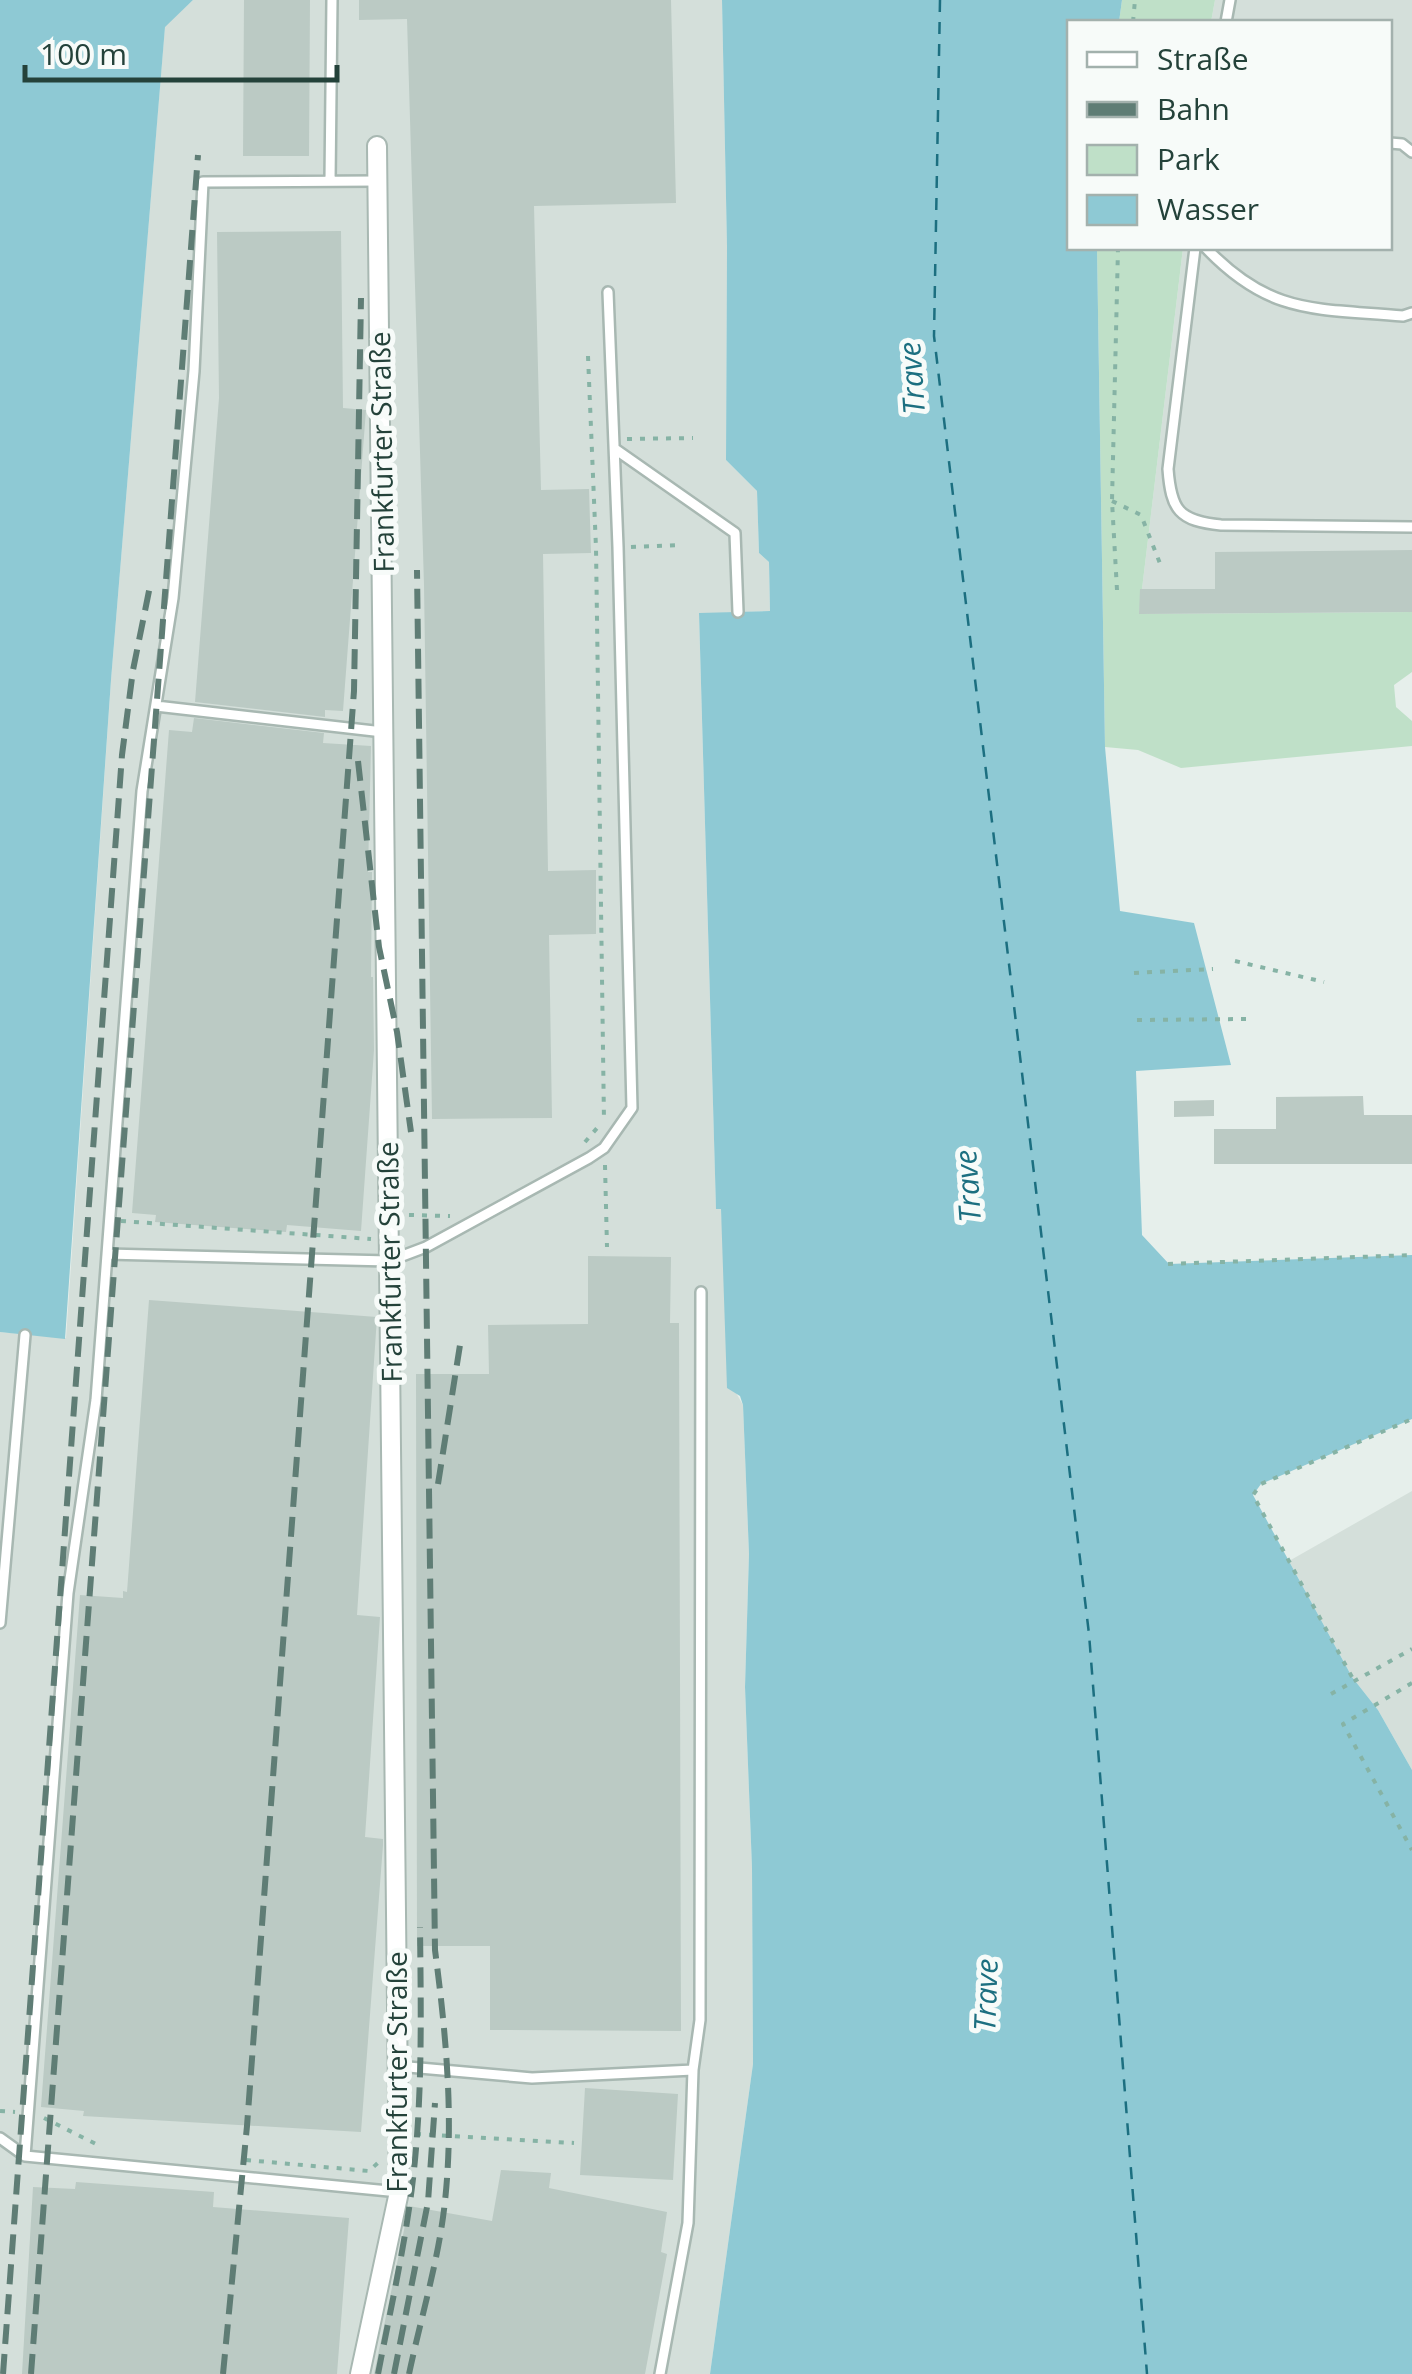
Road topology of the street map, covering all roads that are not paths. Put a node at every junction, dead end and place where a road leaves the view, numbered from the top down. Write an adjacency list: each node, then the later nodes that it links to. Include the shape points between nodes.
1 (332, 0): 4 (lane)
2 (378, 146): 3 (street, Frankfurter Straße)
3 (378, 181): 4 (lane); 13 (street, Frankfurter Straße)
4 (330, 182): 12 (lane, via 203,182 194,371)
5 (1195, 250): 10 (lane, via 1168,469 1170,499 1182,516 1221,525)
6 (1208, 250): 8 (lane, via 1242,282 1289,304)
7 (608, 292): 9 (lane)
8 (1412, 312)
9 (615, 444): 11 (lane, via 734,533); 15 (lane, via 632,1108 604,1148)
10 (1412, 526)
11 (738, 612)
12 (156, 706): 13 (lane); 14 (lane, via 142,790)
13 (384, 732): 15 (street, Frankfurter Straße)
14 (107, 1254): 15 (lane); 22 (lane, via 96,1400 68,1593)
15 (389, 1261): 19 (street, Frankfurter Straße)
16 (701, 1292): 20 (lane, via 700,2020)
17 (24, 1335): 18 (lane)
18 (0, 1624)
19 (398, 2066): 20 (lane, via 532,2078); 23 (street, Frankfurter Straße)
20 (694, 2070): 25 (lane, via 688,2223)
21 (0, 2138): 22 (lane)
22 (25, 2156): 23 (lane)
23 (399, 2192): 24 (street, Frankfurter Straße)
24 (360, 2374)
25 (660, 2374)

